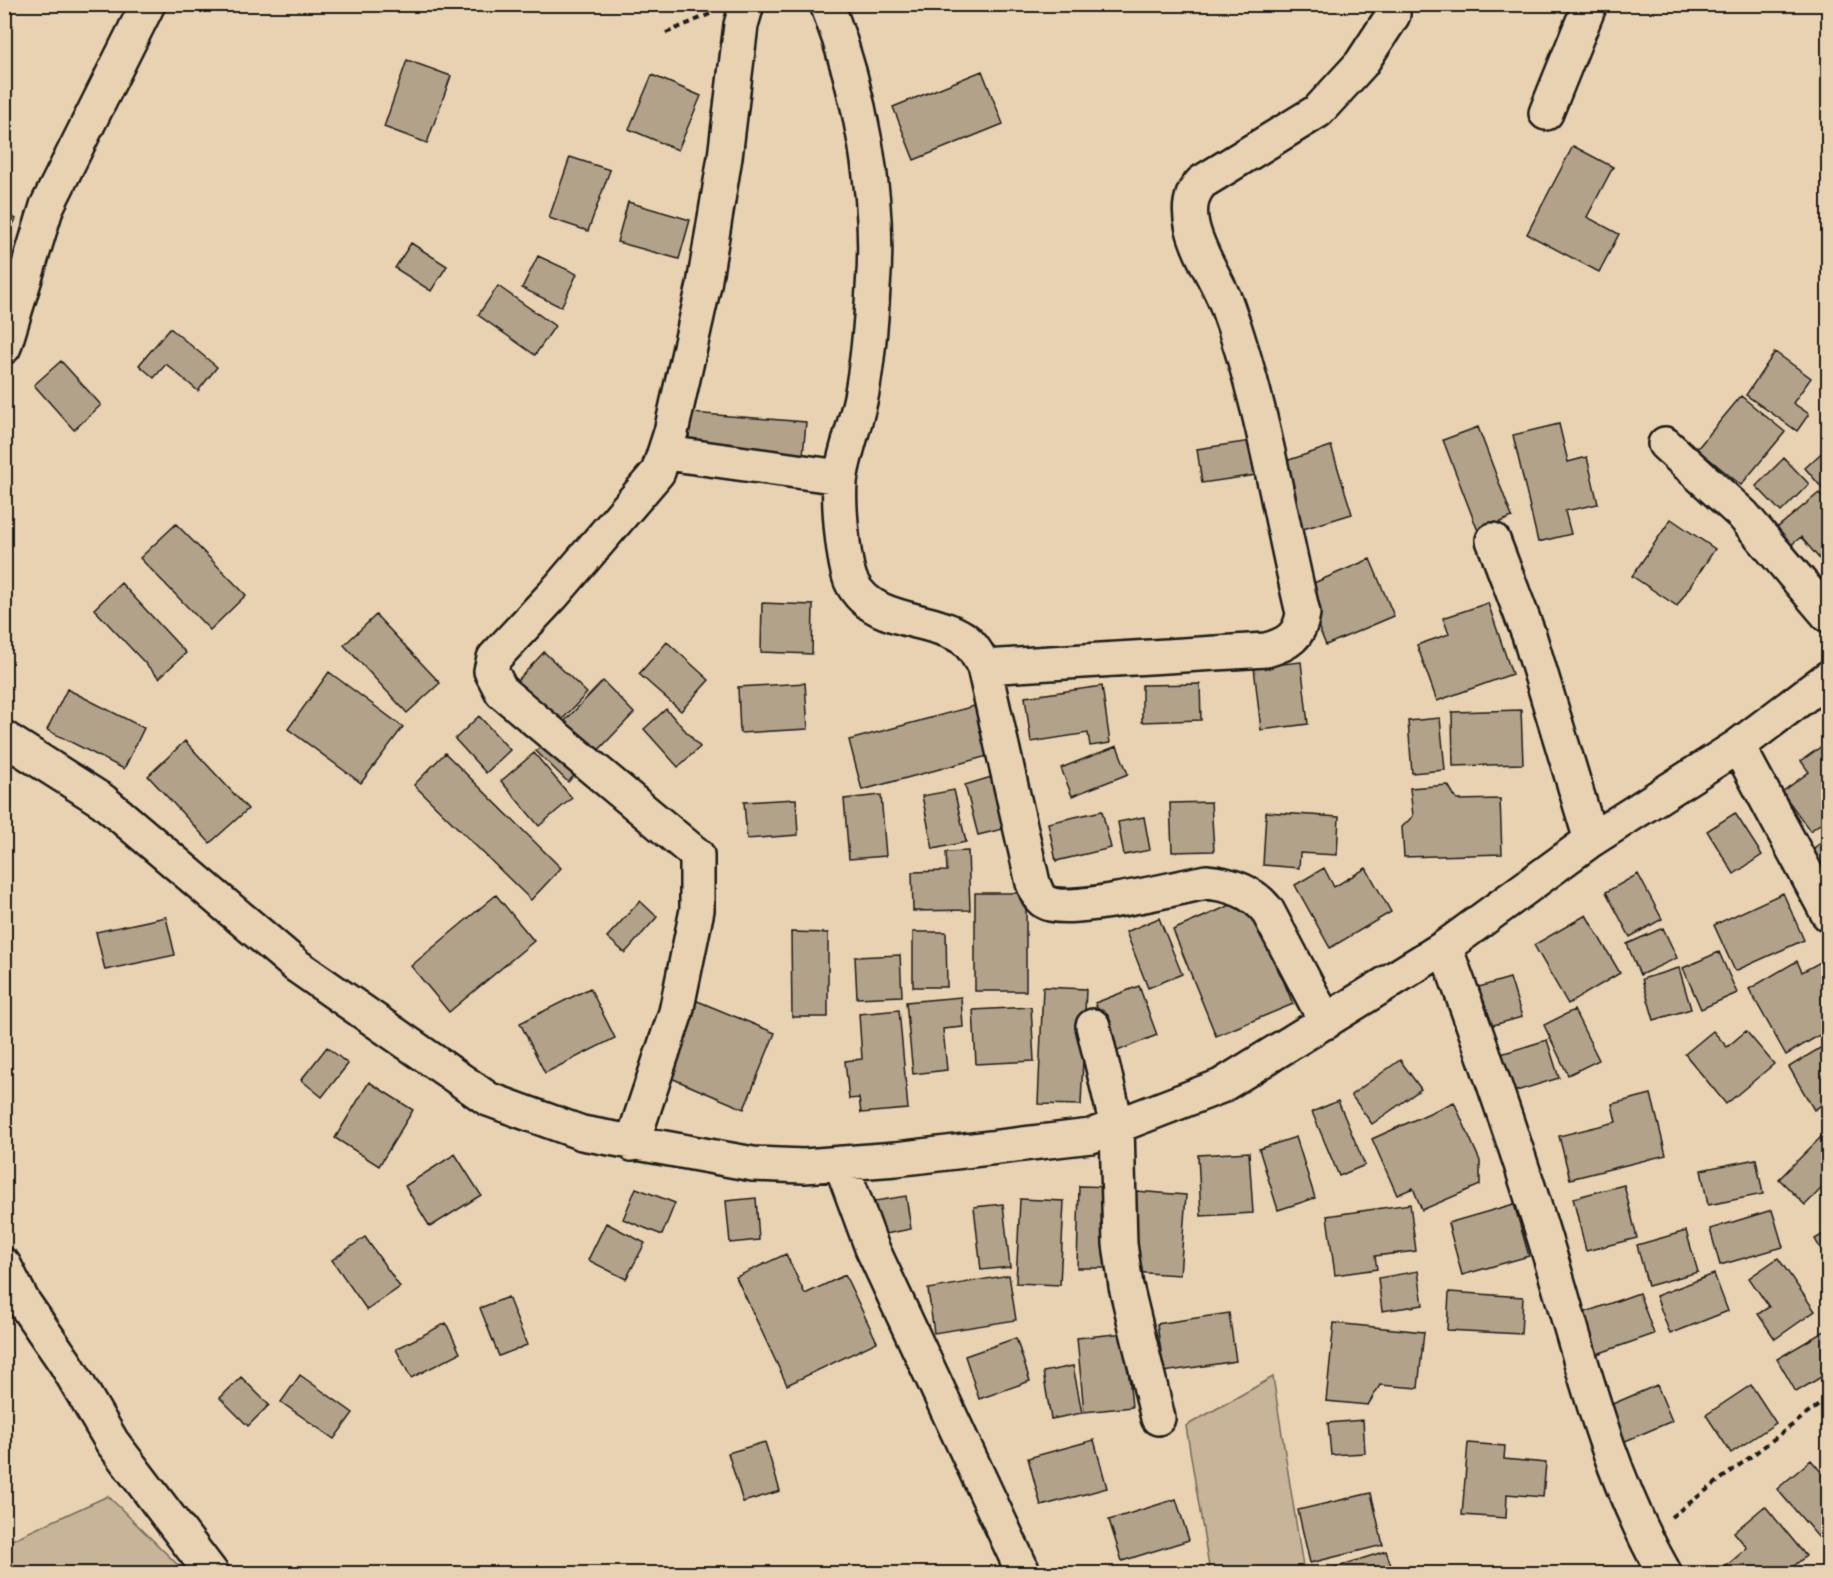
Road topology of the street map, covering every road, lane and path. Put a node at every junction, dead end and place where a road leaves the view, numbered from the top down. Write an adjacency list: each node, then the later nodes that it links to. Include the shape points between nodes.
1 (148, 4): 9 (street, via 47,206)
2 (747, 4): 11 (street, via 704,285)
3 (827, 4): 12 (street, via 855,101 876,227 874,287 862,392)
4 (1393, 4): 15 (street, via 1393,15 1336,94 1318,111 1202,182 1193,192 1189,206 1201,249 1247,362 1303,613 1296,635 1266,650)
5 (1590, 4): 8 (street)
6 (714, 13): 7 (path)
7 (666, 33)
8 (1546, 113)
9 (4, 347)
10 (1665, 444): 14 (street, via 1743,515)
11 (666, 453): 12 (street); 25 (street, via 646,489 494,658 491,671 502,692 697,855 697,910 676,1012)
12 (840, 477): 15 (street, via 844,560 853,585 878,608 963,638)
13 (1493, 540): 19 (street, via 1529,635)
14 (1828, 615)
15 (984, 667): 22 (street, via 1033,883 1040,898 1069,907 1206,882 1254,895 1267,910)
16 (1828, 678): 18 (street)
17 (4, 738): 25 (street, via 103,801 297,966 488,1099 582,1133)
18 (1738, 746): 19 (street); 20 (street)
19 (1591, 840): 21 (street)
20 (1828, 914)
21 (1445, 947): 22 (street); 30 (street, via 1533,1206 1607,1449)
22 (1326, 1022): 24 (street, via 1221,1086)
23 (1093, 1026): 24 (street)
24 (1117, 1126): 26 (street, via 1091,1136); 29 (street, via 1120,1244 1133,1326)
25 (632, 1144): 26 (street, via 753,1164)
26 (841, 1164): 32 (street, via 872,1248)
27 (4, 1265): 31 (street, via 112,1442)
28 (1828, 1398): 30 (path)
29 (1158, 1418)
30 (1644, 1537): 33 (street)
31 (212, 1574)
32 (1024, 1574)
33 (1665, 1574)

